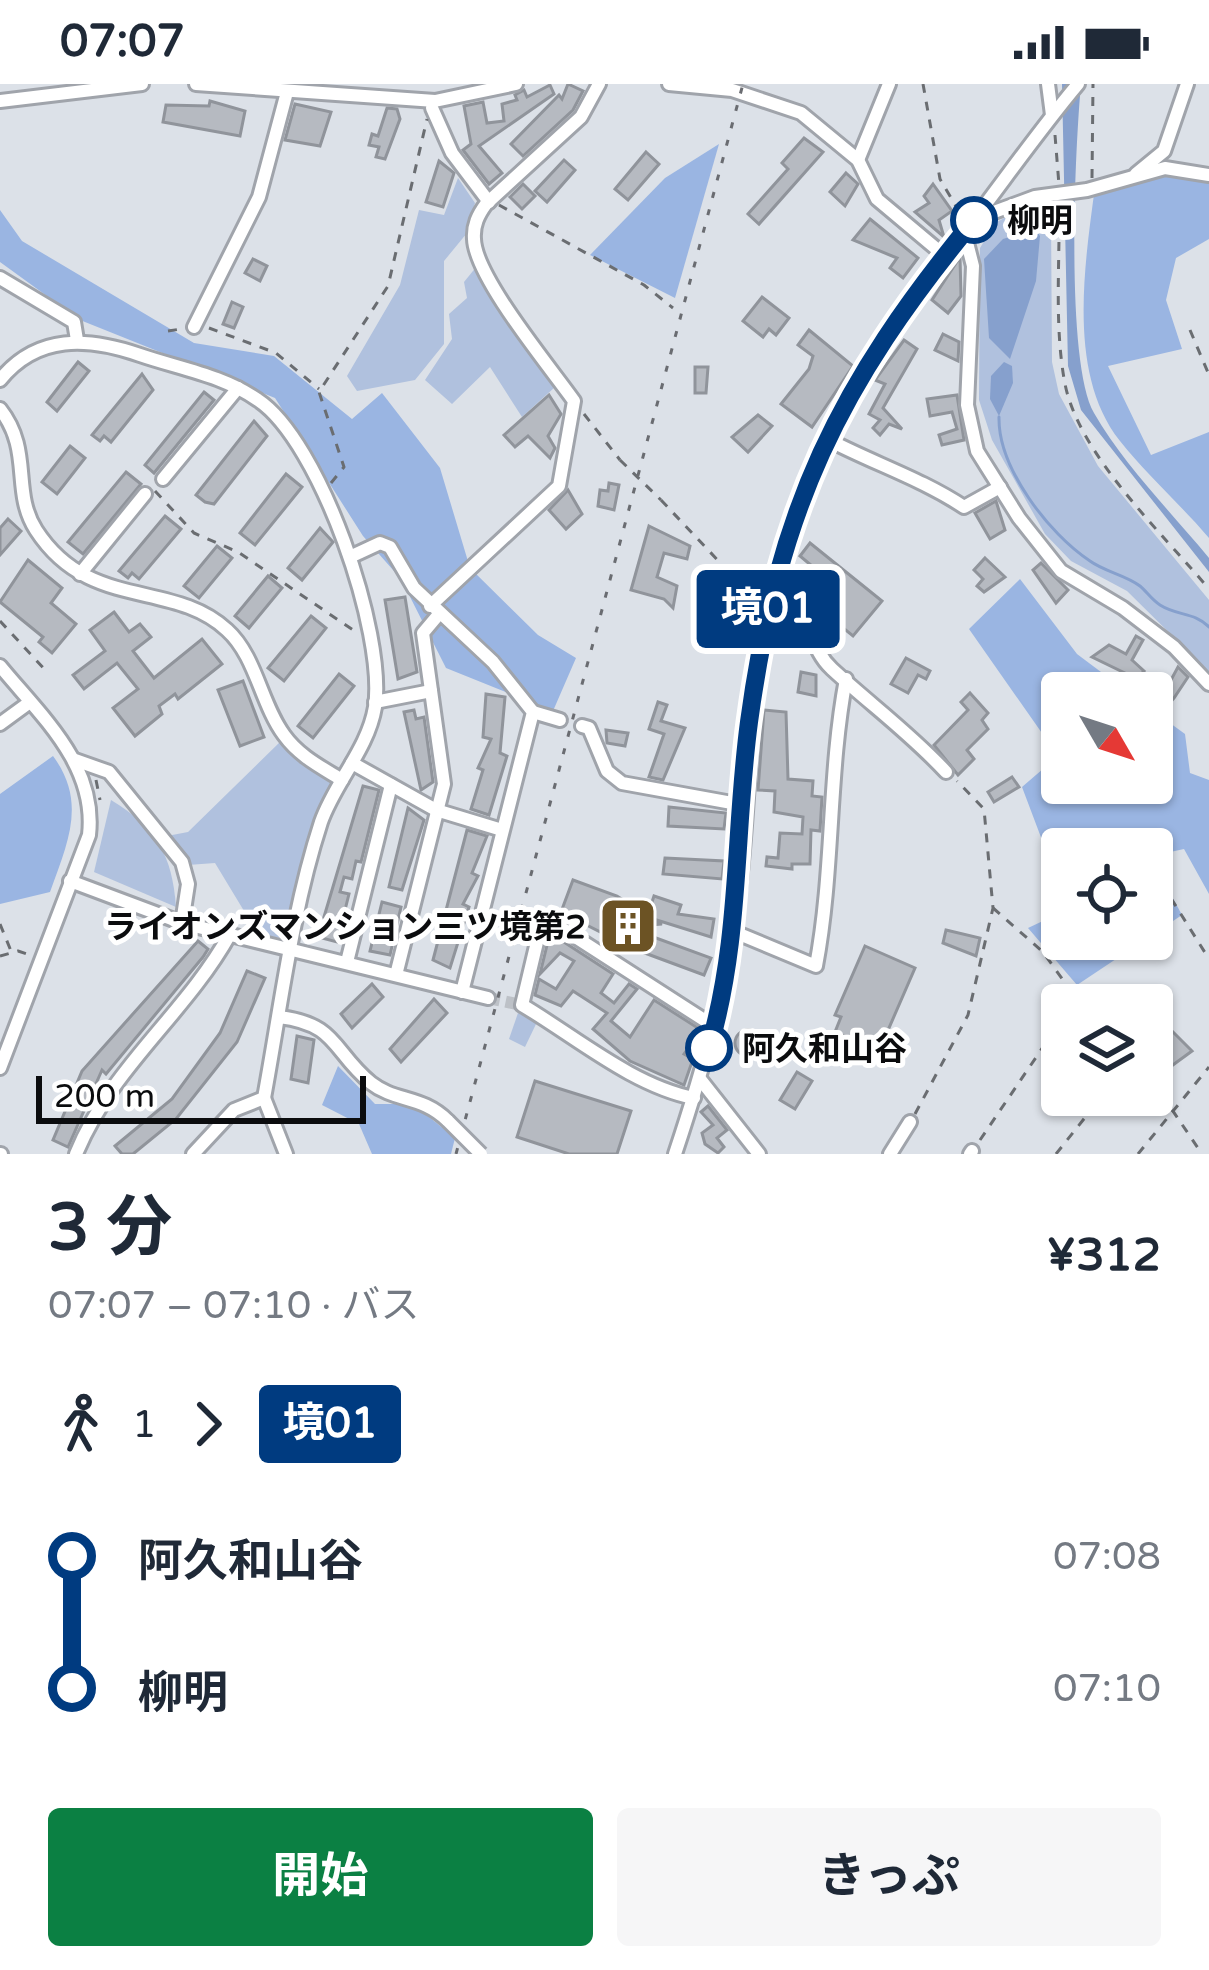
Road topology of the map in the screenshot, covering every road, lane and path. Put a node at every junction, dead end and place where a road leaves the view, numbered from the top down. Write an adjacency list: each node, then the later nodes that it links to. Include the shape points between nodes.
1 (142, 84): 16 (street)
2 (196, 84): 15 (street)
3 (517, 84): 14 (street)
4 (598, 84): 24 (street, via 581,117)
5 (669, 84): 12 (street)
6 (889, 84): 19 (street)
7 (923, 84): 25 (path, via 940,179)
8 (1048, 84): 18 (street)
9 (1078, 84): 18 (street)
10 (1094, 84): 22 (path)
11 (1187, 84): 21 (street, via 1164,151)
12 (692, 85): 19 (street, via 782,104)
13 (381, 90): 14 (street, via 435,101); 15 (street)
14 (453, 90)
15 (287, 92): 29 (street, via 259,196)
16 (0, 101)
17 (432, 108): 24 (street, via 452,154); 36 (path, via 388,286)
18 (1056, 109): 23 (path); 25 (street)
19 (858, 160): 26 (street, via 877,200)
20 (1209, 176): 21 (street, via 1166,168)
21 (1130, 179): 22 (street)
22 (1090, 190): 23 (street)
23 (1059, 194): 25 (street); 46 (path, via 1066,387 1097,452)
24 (488, 202): 28 (path); 37 (street, via 475,221 475,248 506,307)
25 (968, 226): 26 (street); 40 (street, via 967,405 977,451)
26 (945, 256): 39 (street)
27 (0, 278): 32 (street, via 74,322)
28 (673, 308)
29 (194, 327): 31 (path); 36 (path, via 276,353)
30 (1190, 330): 33 (path)
31 (168, 331)
32 (76, 340): 34 (street, via 34,352); 35 (street)
33 (1209, 375)
34 (0, 380)
35 (238, 388): 41 (street); 42 (street, via 273,412)
36 (320, 391): 42 (path, via 344,466)
37 (574, 401): 45 (path, bridge, via 727,570); 47 (street, via 559,486)
38 (0, 409): 44 (street, via 22,447 35,528)
39 (825, 438): 40 (street, via 890,472 918,477 964,507); 45 (street)
40 (1000, 487): 53 (street, via 1061,571 1140,621)
41 (154, 488): 44 (street); 49 (path, via 194,532 238,552)
42 (321, 492): 43 (street)
43 (352, 556): 47 (street, via 380,543 390,547); 49 (street)
44 (80, 574): 64 (street, via 200,613 229,631 285,736)
45 (772, 589): 52 (street, via 796,602 824,660); 66 (street)
46 (1209, 589)
47 (435, 610): 54 (street, via 423,634); 57 (street)
48 (0, 621): 51 (path)
49 (369, 640): 56 (street)
50 (0, 665): 55 (street)
51 (47, 672)
52 (846, 679): 63 (street); 74 (street, via 816,965)
53 (1209, 684)
54 (431, 691): 56 (street); 67 (street, via 444,784)
55 (30, 702): 59 (street); 61 (street)
56 (375, 702): 62 (street)
57 (533, 712): 58 (street); 68 (street)
58 (560, 720)
59 (0, 724)
60 (582, 726): 66 (street, via 622,783)
61 (74, 760): 69 (street, via 92,811); 72 (street, via 109,772 169,842 191,885)
62 (352, 763): 64 (street); 65 (street)
63 (946, 772): 71 (path, via 984,809)
64 (342, 780): 76 (street, via 323,816)
65 (391, 785): 67 (street); 81 (street)
66 (743, 805): 74 (street)
67 (436, 810): 68 (street); 82 (street)
68 (502, 830): 84 (street)
69 (70, 881): 72 (street); 79 (street)
70 (1173, 902): 80 (path)
71 (993, 908): 83 (path); 98 (path, via 968,1015)
72 (182, 923): 75 (street)
73 (0, 924): 77 (path)
74 (733, 931): 87 (street)
75 (230, 934): 76 (street); 100 (street, via 96,1105)
76 (290, 948): 81 (street); 86 (street)
77 (12, 952): 78 (path); 79 (path)
78 (0, 956)
79 (42, 958): 90 (street)
80 (1209, 959)
81 (347, 962): 82 (street)
82 (396, 975): 84 (street)
83 (1068, 984)
84 (462, 992): 85 (street)
85 (488, 998)
86 (279, 1017): 92 (street); 103 (street, bridge, via 320,1026 371,1083 416,1097)
87 (715, 1027): 91 (street); 93 (street, via 542,921 522,1005 641,1082)
88 (1041, 1050): 99 (path)
89 (1209, 1067): 94 (path)
90 (0, 1068)
91 (700, 1079): 93 (street); 105 (street)
92 (264, 1097): 101 (street, via 234,1110); 102 (street)
93 (694, 1098): 104 (street)
94 (1173, 1109)
95 (1173, 1111): 109 (path)
96 (1086, 1116): 107 (path)
97 (1167, 1116): 108 (path)
98 (910, 1121): 106 (street)
99 (971, 1153)
100 (76, 1154)
101 (194, 1154)
102 (286, 1154)
103 (481, 1154)
104 (675, 1154)
105 (759, 1154)
106 (890, 1154)
107 (1056, 1154)
108 (1138, 1154)
109 (1202, 1154)

